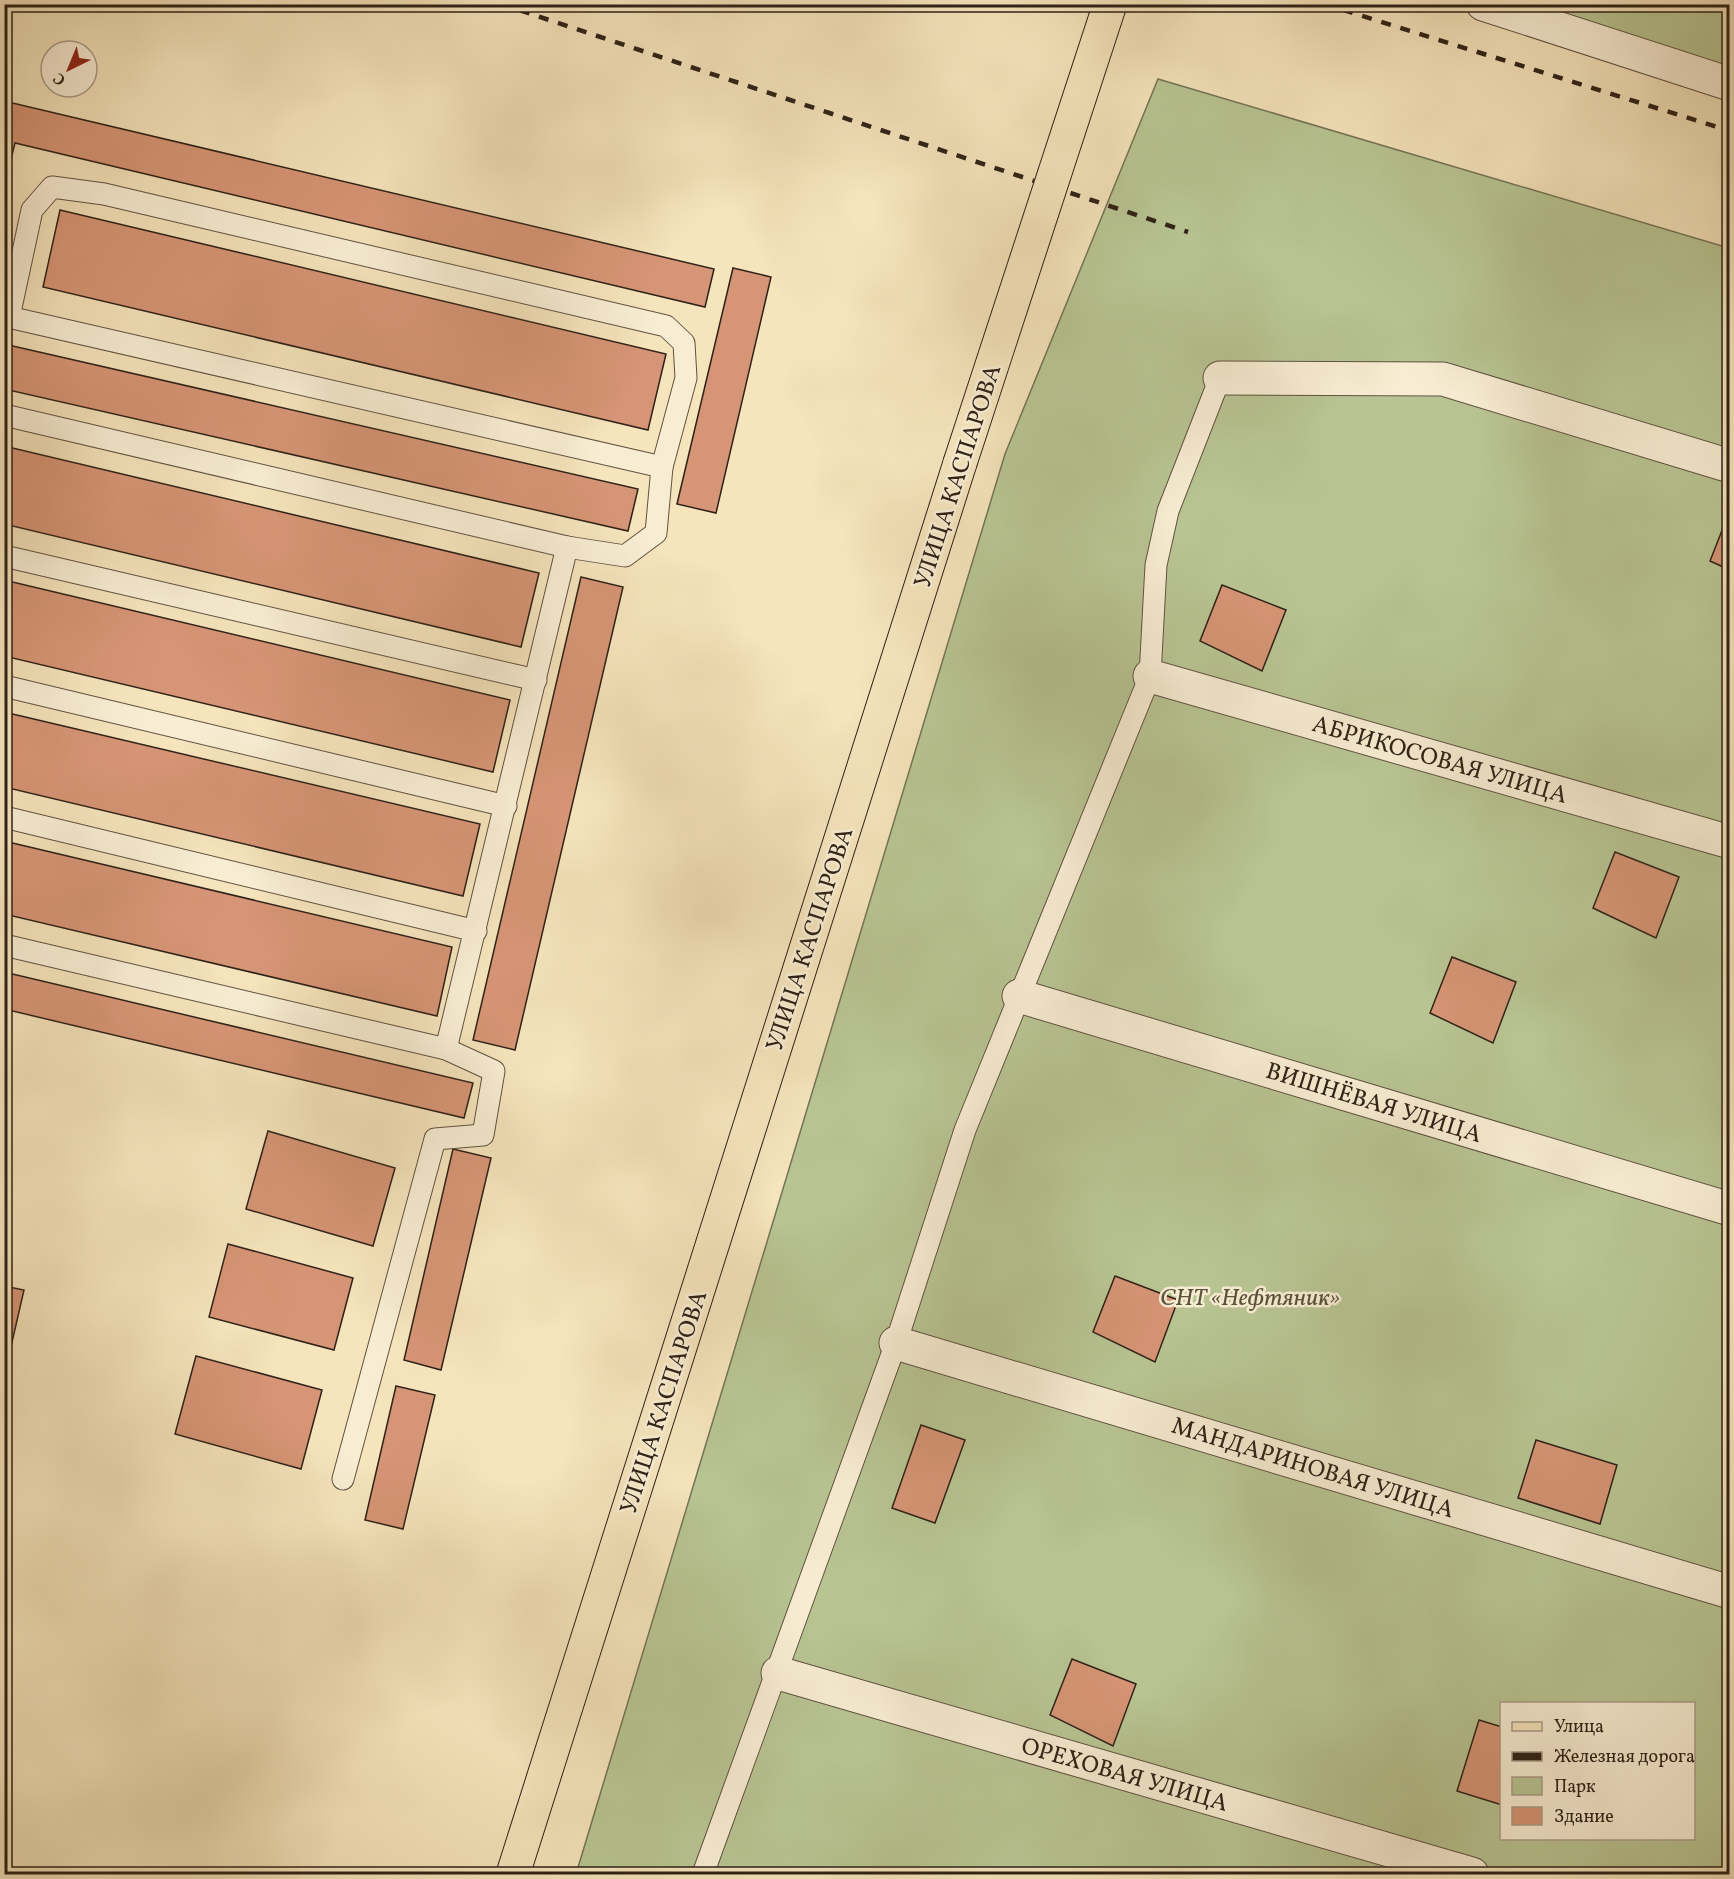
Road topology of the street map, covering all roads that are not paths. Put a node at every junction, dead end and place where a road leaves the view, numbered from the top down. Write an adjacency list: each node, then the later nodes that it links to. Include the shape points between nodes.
1 (1110, 4): 26 (main road, УЛИЦА КАСПАРОВА, bridge, via 960,463)
2 (1483, 4): 3 (street)
3 (1730, 84)
4 (7, 316): 8 (lane); 8 (lane, via 32,210 52,187 104,194 666,326 684,343 686,378)
5 (1220, 378): 7 (street, via 1443,379); 11 (lane, via 1168,511 1156,565)
6 (4, 415): 9 (lane)
7 (1730, 466)
8 (662, 467): 9 (lane, via 656,533 624,556)
9 (567, 547): 12 (lane)
10 (4, 556): 12 (lane)
11 (1150, 676): 16 (street, АБРИКОСОВАЯ УЛИЦА); 19 (lane)
12 (536, 680): 14 (lane)
13 (4, 686): 14 (lane)
14 (506, 806): 17 (lane)
15 (4, 817): 17 (lane)
16 (1730, 842)
17 (476, 931): 20 (lane)
18 (4, 945): 20 (lane)
19 (1019, 996): 21 (street, ВИШНЁВАЯ УЛИЦА); 22 (lane, via 965,1130)
20 (446, 1049): 23 (lane, via 494,1071 483,1135 435,1139)
21 (1730, 1209)
22 (896, 1344): 24 (street, МАНДАРИНОВАЯ УЛИЦА); 25 (lane)
23 (343, 1479)
24 (1730, 1592)
25 (778, 1673): 27 (lane); 28 (street, ОРЕХОВАЯ УЛИЦА)
26 (513, 1875)
27 (703, 1875)
28 (1472, 1875)

